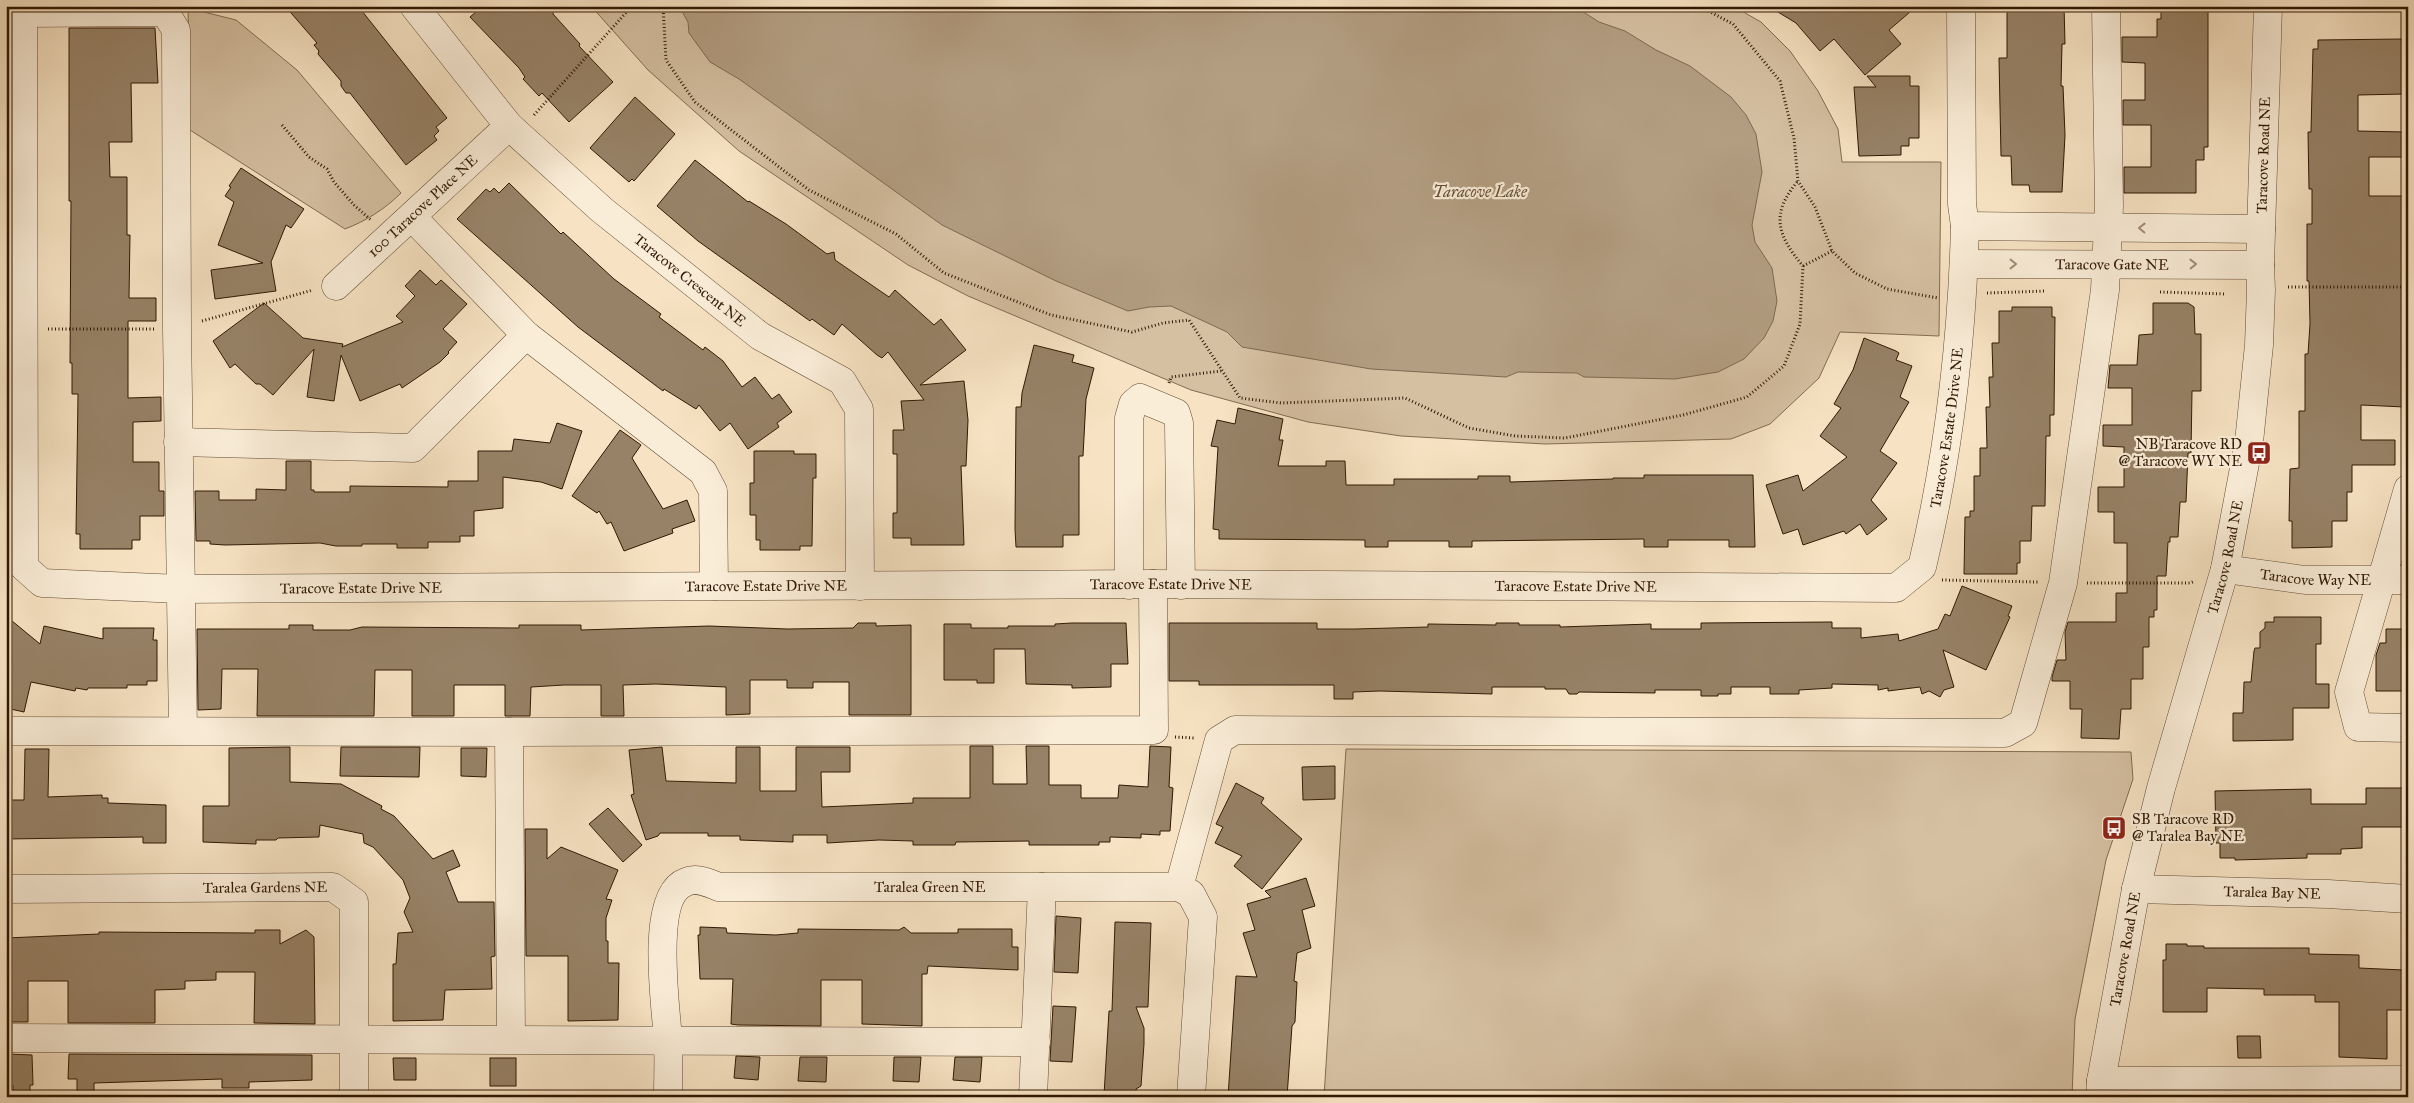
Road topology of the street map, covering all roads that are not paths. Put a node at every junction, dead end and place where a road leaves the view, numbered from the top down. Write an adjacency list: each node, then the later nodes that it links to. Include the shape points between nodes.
1 (414, 6): 6 (street, Taracove Crescent NE)
2 (1961, 6): 8 (street, Taracove Estate Drive NE, via 1962,204)
3 (2106, 6): 9 (street)
4 (2268, 6): 10 (street, Taracove Road NE)
5 (23, 10): 16 (street, Taracove Estate Drive NE); 18 (street, via 165,12 176,30)
6 (509, 126): 7 (street, 100 Taracove Place NE); 25 (street, Taracove Crescent NE, via 602,210 760,336 842,382 859,408)
7 (412, 217): 14 (street, 100 Taracove Place NE); 15 (street)
8 (1965, 226): 9 (street); 11 (street, Taracove Estate Drive NE)
9 (2108, 228): 10 (street, one-way to 9); 12 (street)
10 (2261, 229): 13 (street, Taracove Road NE)
11 (1964, 264): 12 (street, Taracove Gate NE, one-way to 12); 23 (street, Taracove Estate Drive NE, via 1958,362 1930,532 1922,567 1896,588)
12 (2105, 265): 13 (street, Taracove Gate NE, one-way to 13); 32 (street, via 2105,290 2063,583 2023,723 2005,733 1236,730 1219,740)
13 (2260, 265): 20 (street, Taracove Road NE, via 2259,345 2249,442)
14 (336, 286)
15 (526, 335): 18 (street, via 413,448); 24 (street, via 703,472 714,491)
16 (14, 357): 17 (street, Taracove Estate Drive NE)
17 (14, 396): 26 (street, Taracove Estate Drive NE, via 24,567 42,583)
18 (178, 442): 26 (street)
19 (2408, 489): 21 (street)
20 (2225, 570): 21 (street, Taracove Way NE, via 2305,580); 34 (street, Taracove Road NE, via 2161,788)
21 (2395, 580): 27 (street, via 2349,692 2358,728)
22 (1141, 584): 23 (street, Taracove Estate Drive NE); 23 (street, via 1129,418 1133,404 1140,398 1176,413 1179,423); 25 (street, Taracove Estate Drive NE); 30 (street, via 1154,730)
23 (1181, 584)
24 (714, 586): 25 (street, Taracove Estate Drive NE); 26 (street, Taracove Estate Drive NE)
25 (860, 586)
26 (180, 589): 28 (street)
27 (2408, 728)
28 (182, 730): 29 (street); 30 (street)
29 (6, 731)
30 (509, 732): 38 (street)
31 (1042, 887): 32 (street, Taralea Green NE); 39 (street, Taralea Green NE, via 719,887 697,880 684,882 674,892 664,920 662,943); 40 (street)
32 (1179, 887): 46 (street, via 1191,894 1203,917)
33 (6, 889): 37 (street, Taralea Gardens NE, via 333,887 354,902)
34 (2136, 889): 35 (street, Taralea Bay NE); 42 (street, Taracove Road NE)
35 (2408, 899)
36 (6, 1038): 37 (street)
37 (354, 1038): 38 (street); 43 (street, Taralea Gardens NE)
38 (511, 1039): 39 (street)
39 (668, 1042): 40 (street); 44 (street, Taralea Green NE)
40 (1036, 1042): 45 (street)
41 (2408, 1080): 42 (street)
42 (2101, 1089)
43 (354, 1097)
44 (668, 1097)
45 (1033, 1097)
46 (1191, 1097)

